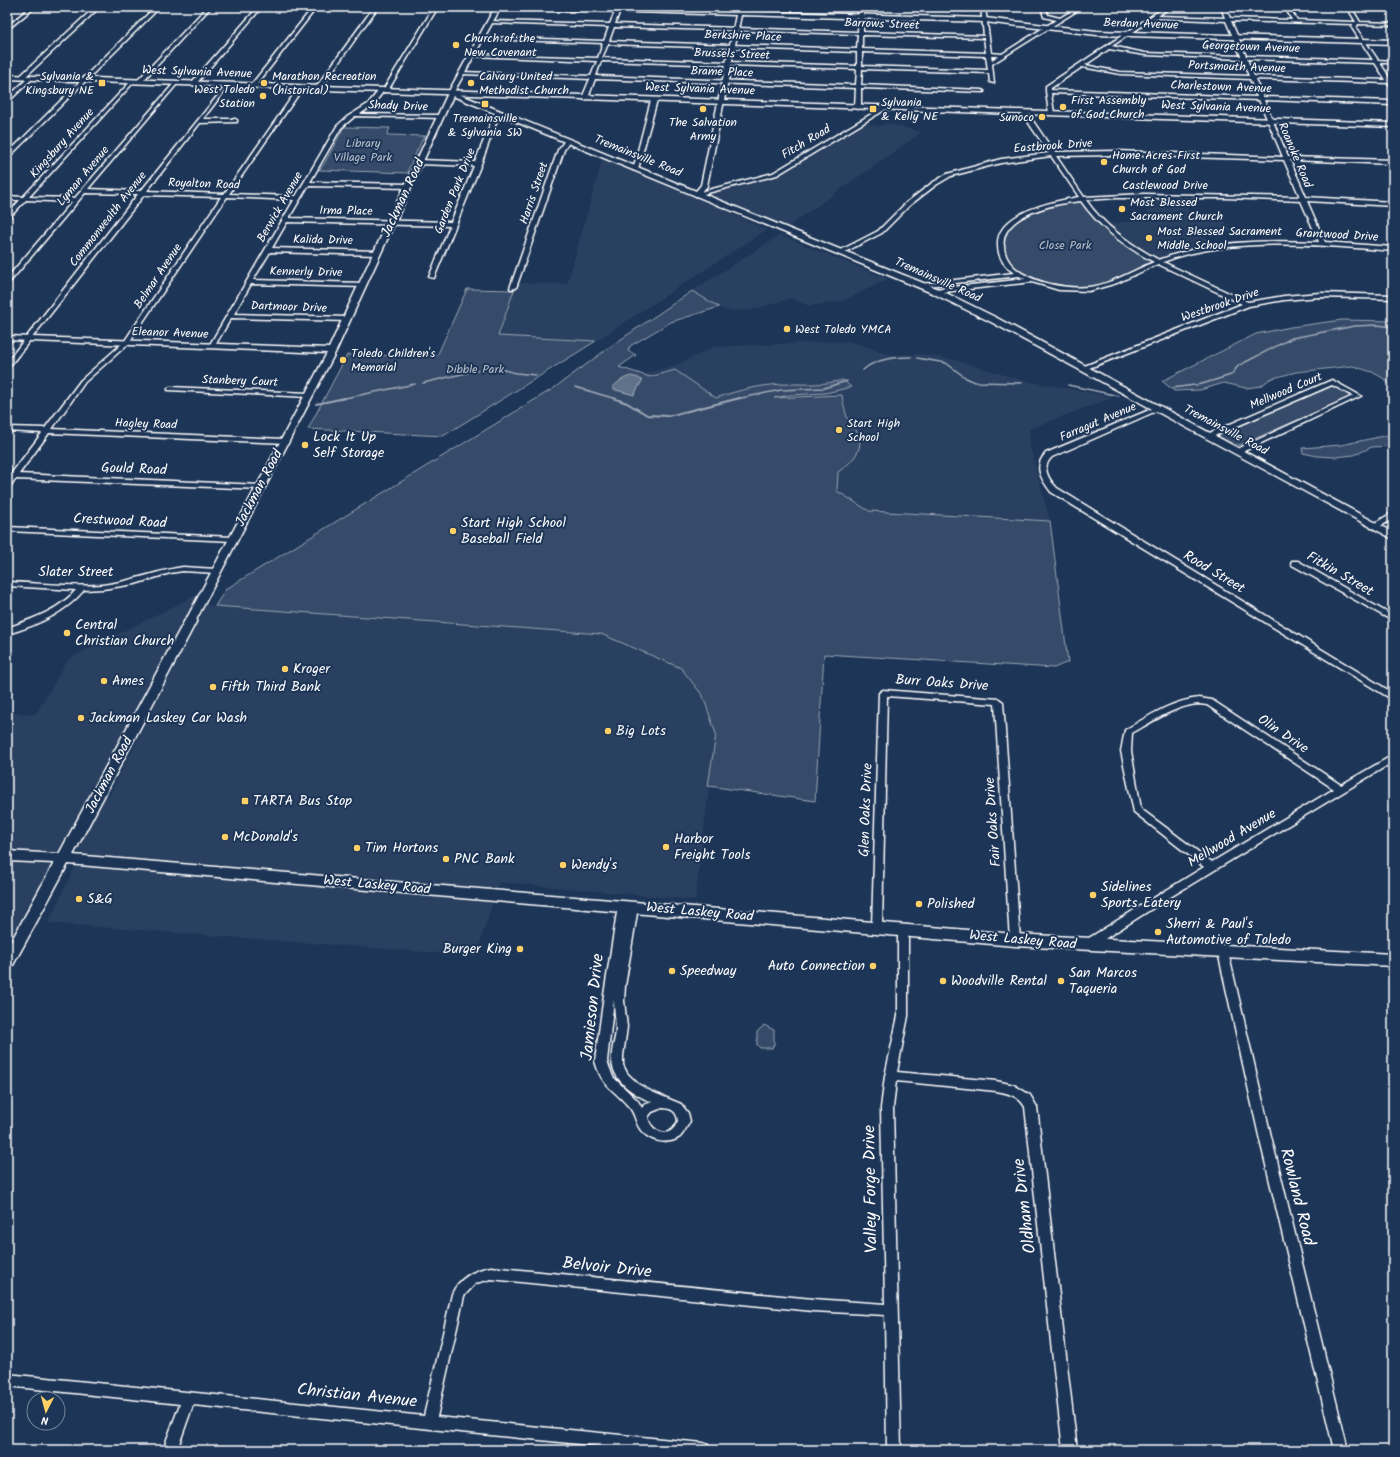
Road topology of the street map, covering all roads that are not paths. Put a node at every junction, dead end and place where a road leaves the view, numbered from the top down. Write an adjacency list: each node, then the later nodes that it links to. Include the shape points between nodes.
1 (33, 7): 35 (street)
2 (98, 7): 65 (street)
3 (158, 7): 68 (street)
4 (209, 7): 69 (street, Kingsbury Avenue)
5 (260, 7): 74 (street)
6 (315, 7): 76 (street)
7 (376, 7): 80 (street)
8 (436, 7): 81 (street, Berwick Avenue)
9 (498, 7): 30 (street, Jackman Road)
10 (530, 7): 21 (street, Berdan Avenue)
11 (861, 7): 23 (street)
12 (983, 7): 26 (street)
13 (1043, 7): 27 (street, via 1046,16)
14 (1081, 7): 27 (street)
15 (1168, 7): 24 (street)
16 (1224, 7): 25 (street, Roanoke Road)
17 (1282, 7): 28 (street)
18 (1287, 7): 29 (street)
19 (1343, 7): 31 (street)
20 (1349, 7): 31 (street)
21 (618, 8): 22 (street, Berdan Avenue); 33 (street)
22 (740, 10): 23 (street, Berdan Avenue); 36 (street)
23 (861, 17): 26 (street, Berdan Avenue); 37 (street)
24 (1153, 17): 25 (street); 39 (street)
25 (1229, 19): 28 (street); 43 (street, Roanoke Road)
26 (985, 20): 34 (street, Berdan Avenue); 40 (street)
27 (1061, 20): 34 (street)
28 (1289, 21): 29 (street)
29 (1295, 21): 31 (street)
30 (490, 22): 33 (street, Barrows Street); 41 (street, Jackman Road)
31 (1356, 23): 32 (street); 45 (street, via 1354,28)
32 (1393, 24)
33 (612, 25): 36 (street, Barrows Street); 44 (street)
34 (1048, 28): 38 (street, Berdan Avenue); 51 (street)
35 (7, 29)
36 (736, 29): 37 (street, Barrows Street); 47 (street)
37 (860, 33): 40 (street, Barrows Street); 49 (street)
38 (1112, 34): 39 (street, Berdan Avenue); 42 (street)
39 (1127, 34): 42 (street); 43 (street, Berdan Avenue)
40 (987, 37): 50 (street)
41 (481, 38): 44 (street, Berkshire Place); 52 (street, Jackman Road)
42 (1122, 38): 48 (street)
43 (1237, 38): 45 (street, Berdan Avenue); 53 (street, Roanoke Road)
44 (606, 42): 47 (street, Berkshire Place); 54 (street)
45 (1363, 42): 46 (street, Berdan Avenue); 55 (street)
46 (1393, 42)
47 (732, 46): 49 (street, Berkshire Place); 58 (street)
48 (1108, 47): 53 (street, Georgetown Avenue, via 1143,54); 59 (street)
49 (859, 50): 50 (street, Berkshire Place); 60 (street)
50 (989, 54): 51 (street, Berkshire Place); 57 (street)
51 (1004, 55): 57 (street)
52 (472, 56): 54 (street, Brussels Street); 62 (street, Jackman Road)
53 (1245, 57): 55 (street, Georgetown Avenue); 64 (street, Roanoke Road)
54 (599, 60): 58 (street, Brussels Street); 67 (street)
55 (1376, 61): 56 (street, Georgetown Avenue); 72 (street)
56 (1393, 62)
57 (990, 63): 61 (street)
58 (728, 64): 60 (street, Brussels Street); 70 (street)
59 (1080, 65): 64 (street, Portsmouth Avenue, via 1120,73); 83 (street, via 1048,87)
60 (859, 68): 61 (street, Brussels Street); 77 (street)
61 (991, 72): 71 (street)
62 (462, 74): 67 (street, Brame Place); 84 (street, Jackman Road)
63 (7, 77): 65 (main road, West Sylvania Avenue)
64 (1252, 77): 72 (street, Portsmouth Avenue); 86 (street, Roanoke Road)
65 (21, 78): 66 (main road, West Sylvania Avenue)
66 (31, 78): 68 (main road, West Sylvania Avenue); 88 (street)
67 (592, 78): 70 (street, Brame Place); 85 (street)
68 (84, 80): 69 (main road, West Sylvania Avenue); 104 (street)
69 (135, 82): 73 (main road, West Sylvania Avenue); 120 (street, Kingsbury Avenue)
70 (725, 82): 77 (street, Brame Place); 89 (street)
71 (992, 82)
72 (1391, 82): 78 (street)
73 (175, 83): 74 (main road, West Sylvania Avenue); 115 (street, Lyman Avenue)
74 (193, 84): 75 (main road, West Sylvania Avenue)
75 (227, 85): 76 (main road, West Sylvania Avenue); 98 (street, Commonwealth Avenue)
76 (253, 86): 79 (main road, West Sylvania Avenue)
77 (858, 87): 82 (street, Brame Place); 91 (street)
78 (1393, 87)
79 (301, 88): 80 (main road, West Sylvania Avenue); 118 (street, Belmar Avenue)
80 (318, 88): 81 (main road, West Sylvania Avenue)
81 (383, 91): 84 (main road, West Sylvania Avenue); 96 (street, Berwick Avenue, via 370,105)
82 (982, 91)
83 (1048, 91): 86 (street, Charlestown Avenue); 95 (street)
84 (451, 93): 85 (main road, West Sylvania Avenue); 93 (street, Tremainsville Road); 97 (street, Jackman Road)
85 (585, 98): 87 (main road, West Sylvania Avenue)
86 (1261, 98): 90 (street, Charlestown Avenue); 100 (street, Roanoke Road)
87 (654, 100): 89 (main road, West Sylvania Avenue); 109 (street)
88 (7, 101)
89 (721, 102): 91 (main road, West Sylvania Avenue); 110 (street)
90 (1393, 103)
91 (858, 107): 92 (main road, West Sylvania Avenue)
92 (885, 108): 94 (main road, West Sylvania Avenue); 113 (street, Fitch Road, via 775,174)
93 (498, 113): 102 (street, Tremainsville Road); 108 (street, Garden Park Drive)
94 (1025, 113): 95 (main road, West Sylvania Avenue); 103 (street)
95 (1051, 114): 100 (main road, West Sylvania Avenue)
96 (355, 115): 97 (street, Shady Drive); 111 (street, Berwick Avenue, via 339,127)
97 (440, 117): 106 (street, Jackman Road)
98 (199, 121): 99 (street); 116 (street, Commonwealth Avenue)
99 (234, 121)
100 (1270, 121): 101 (main road, West Sylvania Avenue); 105 (street, Roanoke Road)
101 (1393, 125)
102 (567, 141): 109 (street, Tremainsville Road); 144 (street, Harris Street, via 561,150)
103 (1052, 154): 105 (street, Eastbrook Drive); 122 (street); 134 (street, Eastbrook Drive, via 1001,161 949,175 908,204 880,232)
104 (7, 157)
105 (1286, 158): 107 (street, Eastbrook Drive); 123 (street, Roanoke Road)
106 (419, 162): 108 (street); 114 (street, Jackman Road)
107 (1393, 162)
108 (478, 164): 129 (street, Garden Park Drive)
109 (635, 169): 112 (street, Tremainsville Road)
110 (705, 182): 112 (street); 113 (street, Fitch Road); 117 (street)
111 (306, 184): 114 (street); 121 (street, Berwick Avenue)
112 (673, 185): 117 (street, Tremainsville Road)
113 (734, 185): 117 (street, Fitch Road)
114 (408, 186): 128 (street, Jackman Road)
115 (84, 191): 116 (street, Royalton Road); 124 (street, Lyman Avenue)
116 (143, 193): 118 (street, Royalton Road); 151 (street, Commonwealth Avenue)
117 (696, 194): 134 (street, Tremainsville Road)
118 (226, 195): 121 (street, Royalton Road); 152 (street, Belmar Avenue)
119 (7, 198): 120 (street)
120 (24, 198): 124 (street); 126 (street, Kingsbury Avenue)
121 (298, 198): 127 (street, Berwick Avenue)
122 (1083, 198): 123 (street, Castlewood Drive); 135 (street, via 1098,219 1112,231); 139 (street, Castlewood Drive, via 1032,211 1016,219 1006,228 1000,243 1001,254 1010,266)
123 (1303, 198): 125 (street, Castlewood Drive); 130 (street, Roanoke Road)
124 (76, 200): 137 (street, Lyman Avenue)
125 (1393, 204)
126 (7, 218)
127 (285, 220): 128 (street, Irma Place); 132 (street, Berwick Avenue)
128 (391, 223): 129 (street, Irma Place); 133 (street, Jackman Road)
129 (453, 224): 138 (street, Garden Park Drive)
130 (1323, 244): 131 (street, Grantwood Drive); 135 (street, Grantwood Drive, via 1233,245 1191,252)
131 (1393, 249)
132 (268, 250): 133 (street, Kalida Drive); 141 (street, Berwick Avenue)
133 (377, 253): 142 (street, Jackman Road)
134 (839, 253): 143 (street, Tremainsville Road)
135 (1159, 262): 139 (street, Grantwood Drive, via 1106,285 1088,289 1061,288); 147 (street)
136 (7, 273): 137 (street)
137 (15, 273): 140 (street, Lyman Avenue)
138 (432, 277)
139 (1025, 277): 143 (street); 145 (street)
140 (7, 282)
141 (250, 282): 142 (street, Kennerly Drive); 148 (street, Berwick Avenue)
142 (363, 285): 149 (street, Jackman Road)
143 (921, 286): 145 (street, Tremainsville Road)
144 (513, 288)
145 (934, 291): 156 (street, Tremainsville Road)
146 (1393, 297): 147 (street, Westbrook Drive, via 1315,294)
147 (1247, 304): 156 (street, Westbrook Drive)
148 (230, 316): 149 (street, Dartmoor Drive); 153 (street, Berwick Avenue)
149 (347, 319): 154 (street, Jackman Road)
150 (7, 338): 151 (street, Eleanor Avenue)
151 (28, 339): 152 (street, Eleanor Avenue); 155 (street, Commonwealth Avenue)
152 (126, 343): 153 (street, Eleanor Avenue); 161 (street, Belmar Avenue, via 82,381)
153 (212, 346): 154 (street, Eleanor Avenue)
154 (332, 351): 158 (street, Jackman Road)
155 (7, 366)
156 (1084, 368): 159 (street, Tremainsville Road)
157 (170, 389): 158 (street, Stanbery Court)
158 (309, 395): 163 (street, Jackman Road)
159 (1159, 408): 162 (street, Tremainsville Road); 165 (street, Farragut Avenue)
160 (7, 430): 161 (street, Hagley Road)
161 (46, 431): 163 (street, Hagley Road); 166 (street, Belmar Avenue)
162 (1209, 435): 164 (street, Tremainsville Road); 164 (street, Mellwood Court, via 1332,382 1358,396)
163 (284, 441): 168 (street, Jackman Road)
164 (1237, 451): 170 (street, Tremainsville Road)
165 (1046, 457): 182 (street, Rood Street, via 1042,471 1054,490)
166 (10, 477): 167 (street, Belmar Avenue); 168 (street, Gould Road)
167 (7, 485)
168 (260, 487): 173 (street, Jackman Road)
169 (1393, 521): 170 (street)
170 (1374, 526): 172 (street, Tremainsville Road)
171 (7, 529): 173 (street, Crestwood Road)
172 (1393, 536)
173 (233, 539): 175 (street, Jackman Road)
174 (1295, 563): 178 (street, Fitkin Street)
175 (216, 571): 177 (street, Slater Street, via 169,571 126,584); 179 (street, Jackman Road)
176 (7, 584): 177 (street, Slater Street)
177 (82, 588): 180 (street, via 71,601 54,613)
178 (1393, 619)
179 (191, 620): 187 (main road, Jackman Road)
180 (7, 631)
181 (883, 693): 183 (street, Burr Oaks Drive); 190 (street, Glen Oaks Drive)
182 (1393, 697)
183 (999, 702): 192 (street, Fair Oaks Drive)
184 (1393, 758): 185 (street, Mellwood Avenue)
185 (1340, 789): 188 (street, Mellwood Avenue); 188 (street, Olin Drive, via 1209,702 1188,701 1128,732 1126,751 1137,810)
186 (7, 856): 187 (main road, West Laskey Road)
187 (64, 858): 189 (main road, West Laskey Road); 196 (main road, Jackman Road)
188 (1211, 867): 193 (street, Mellwood Avenue)
189 (628, 906): 190 (main road, West Laskey Road); 198 (street, Jamieson Drive, via 619,996 621,1030 617,1064 626,1079 644,1094); 199 (street, Jamieson Drive, via 609,995 601,1061 607,1079 634,1103 640,1111)
190 (876, 928): 191 (main road, West Laskey Road)
191 (903, 930): 192 (main road, West Laskey Road); 197 (street, Valley Forge Drive, via 903,1016)
192 (1014, 940): 193 (main road, West Laskey Road)
193 (1087, 945): 194 (main road, West Laskey Road)
194 (1223, 952): 195 (main road, West Laskey Road); 209 (street, Rowland Road)
195 (1393, 960)
196 (7, 963)
197 (891, 1076): 200 (street, Valley Forge Drive, via 887,1108); 208 (street, Oldham Drive, via 996,1086 1014,1090 1026,1098 1031,1107)
198 (669, 1103): 199 (street, via 662,1102 650,1106); 199 (street, Jamieson Drive, via 679,1108 684,1116 683,1126 674,1134 656,1136 646,1129)
199 (642, 1121)
200 (890, 1310): 203 (street, Belvoir Drive, via 482,1274 469,1281 458,1294); 207 (street, Valley Forge Drive)
201 (7, 1380): 202 (street, Christian Avenue)
202 (189, 1398): 203 (street, Christian Avenue); 205 (street)
203 (429, 1421): 204 (street, Christian Avenue)
204 (610, 1446): 206 (street, Christian Avenue)
205 (170, 1450)
206 (703, 1450)
207 (894, 1450)
208 (1070, 1450)
209 (1341, 1450)

